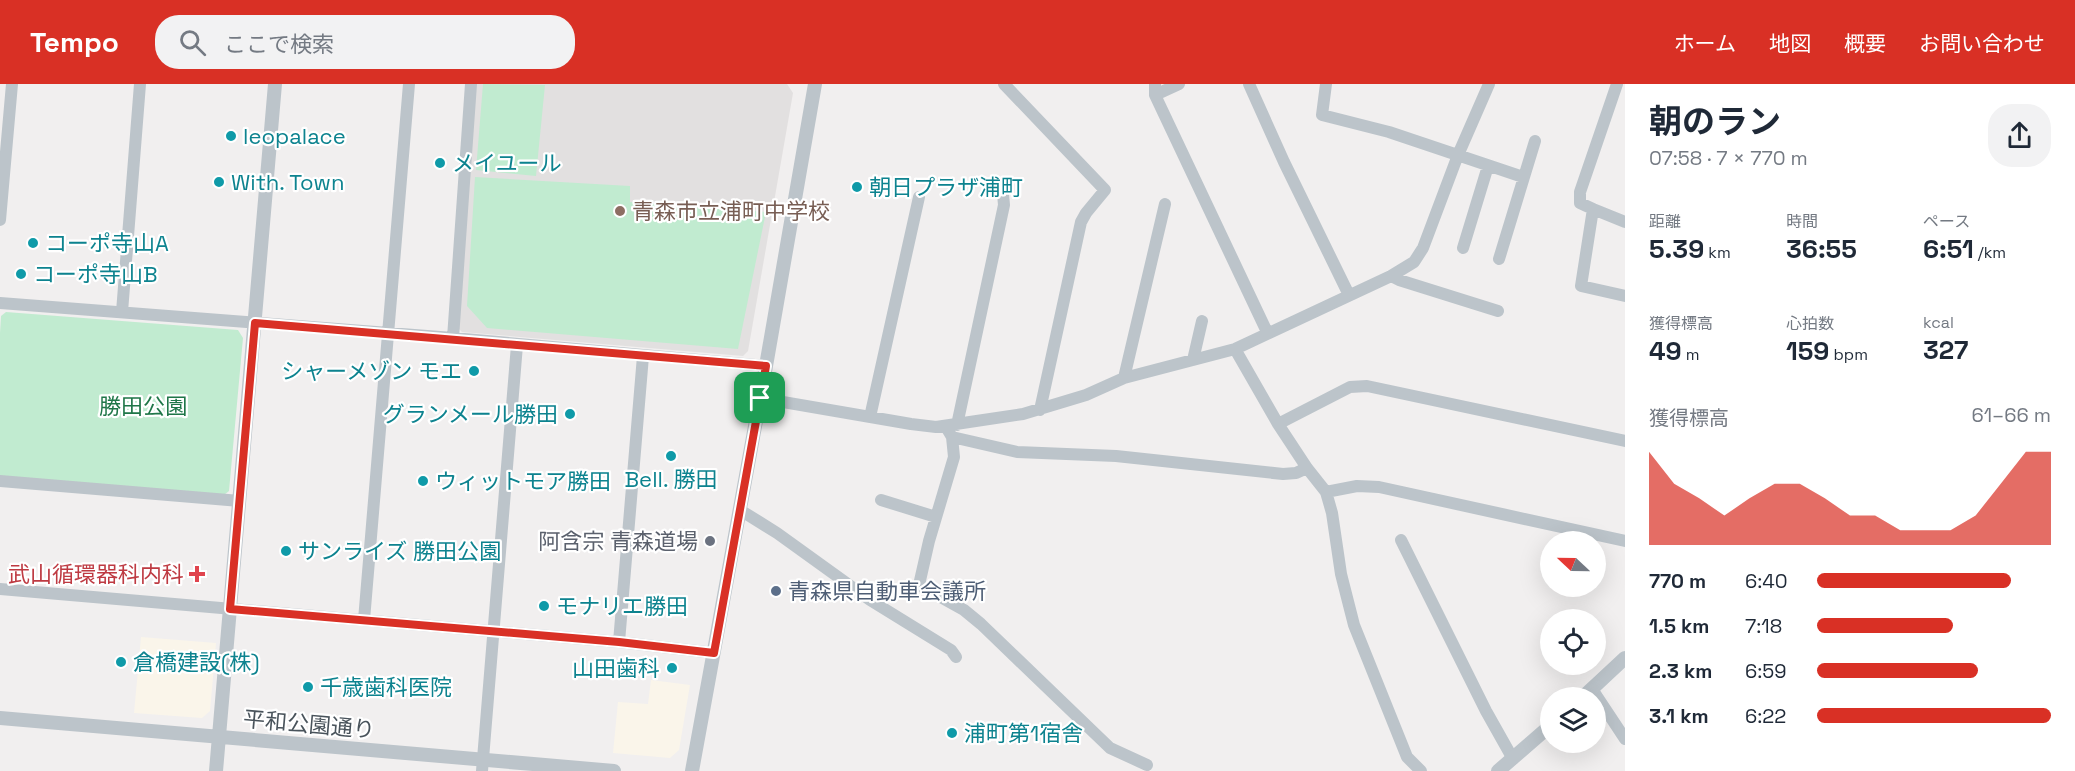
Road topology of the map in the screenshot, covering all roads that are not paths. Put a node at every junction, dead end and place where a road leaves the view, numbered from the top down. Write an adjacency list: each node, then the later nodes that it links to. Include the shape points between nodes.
1 (12, 84): 15 (street)
2 (140, 84): 32 (street)
3 (275, 84): 34 (street)
4 (409, 84): 35 (street)
5 (471, 84): 37 (street)
6 (815, 84): 42 (street)
7 (1004, 84): 45 (street, via 1105,190 1081,222)
8 (1179, 84): 13 (street)
9 (1249, 84): 28 (street)
10 (1326, 84): 16 (street, via 1322,115)
11 (1489, 84): 16 (street)
12 (1617, 84): 22 (street, via 1580,192 1580,203)
13 (1155, 90): 36 (street)
14 (1535, 141): 18 (street)
15 (3, 144): 23 (street)
16 (1458, 154): 17 (street); 27 (street, via 1423,248 1414,262)
17 (1488, 165): 18 (street); 25 (street)
18 (1523, 177): 26 (street)
19 (1000, 190): 48 (street, via 1004,205)
20 (920, 197): 46 (street)
21 (1165, 204): 43 (street)
22 (1593, 209): 24 (street); 29 (street, via 1581,286)
23 (0, 220)
24 (1625, 222)
25 (1463, 248)
26 (1499, 259)
27 (1391, 276): 28 (street); 31 (street)
28 (1350, 295): 36 (street)
29 (1625, 296)
30 (0, 303): 32 (street)
31 (1498, 311)
32 (122, 312): 34 (street)
33 (1202, 321): 41 (street)
34 (255, 323): 35 (street); 54 (street)
35 (387, 333): 37 (street); 61 (street)
36 (1267, 333): 39 (street)
37 (453, 338): 38 (street)
38 (517, 345): 40 (street); 62 (street)
39 (1234, 349): 41 (street); 47 (street)
40 (644, 356): 42 (street); 63 (street)
41 (1193, 360): 43 (street)
42 (766, 366): 44 (street)
43 (1124, 378): 45 (street)
44 (760, 398): 46 (street); 55 (street)
45 (1040, 410): 48 (street)
46 (870, 417): 48 (street)
47 (1278, 424): 49 (street, via 1350,387 1367,386); 50 (street)
48 (952, 429): 50 (street, via 1017,452 1116,456 1283,474); 56 (street, via 954,457)
49 (1625, 441)
50 (1307, 468): 52 (street)
51 (0, 481): 54 (street)
52 (1326, 492): 58 (street, via 1357,486 1379,487); 79 (street, via 1341,574 1359,641 1407,757)
53 (881, 500): 56 (street)
54 (240, 501): 60 (street)
55 (740, 510): 64 (street); 65 (street)
56 (936, 518): 74 (street, via 919,585 981,624 1110,748)
57 (1401, 540): 73 (street)
58 (1625, 541)
59 (0, 589): 60 (street)
60 (230, 609): 61 (street); 71 (street)
61 (364, 620): 62 (street)
62 (493, 632): 63 (street); 75 (street)
63 (619, 642): 64 (street)
64 (714, 653): 78 (street)
65 (956, 657)
66 (1625, 658): 67 (street)
67 (1594, 687)
68 (1606, 716): 72 (street)
69 (0, 718): 71 (street, 平和公園通り)
70 (1540, 735): 73 (street)
71 (219, 737): 75 (street, 平和公園通り); 76 (street)
72 (1625, 739)
73 (1513, 759): 80 (street)
74 (1147, 765)
75 (482, 766): 77 (street, 平和公園通り)
76 (216, 771)
77 (614, 771)
78 (692, 771)
79 (1421, 771)
80 (1498, 771)

